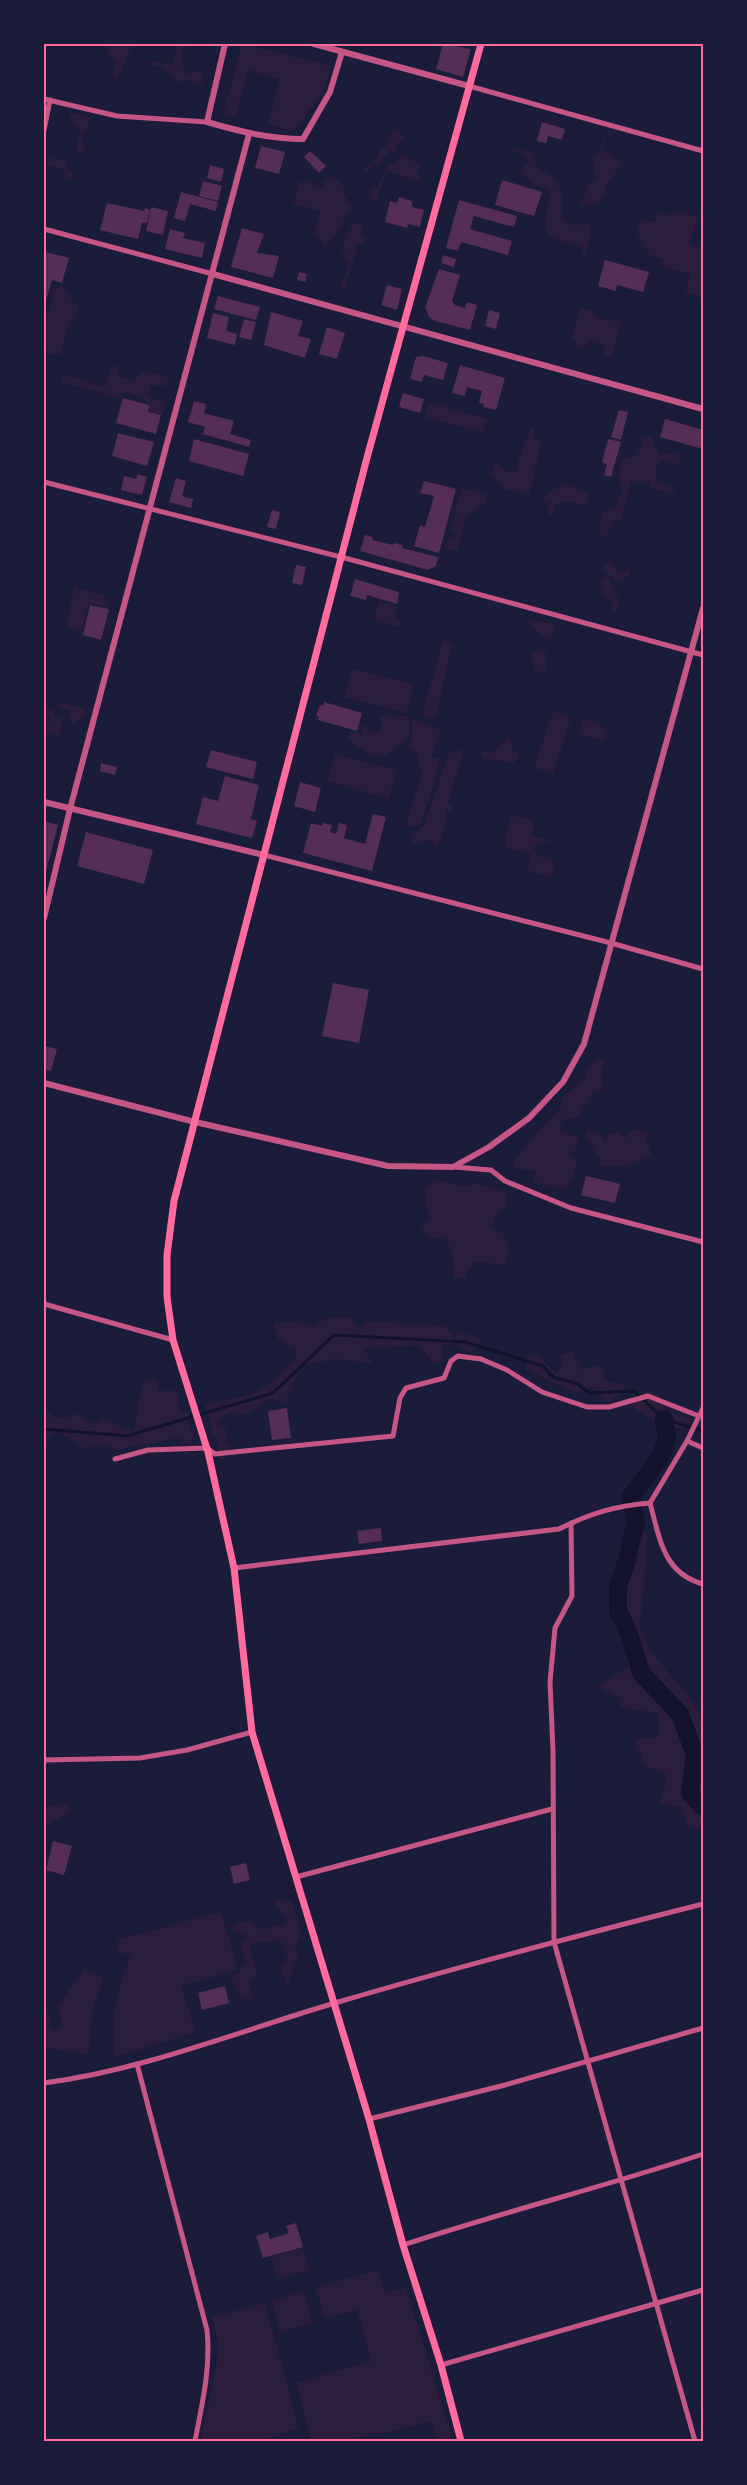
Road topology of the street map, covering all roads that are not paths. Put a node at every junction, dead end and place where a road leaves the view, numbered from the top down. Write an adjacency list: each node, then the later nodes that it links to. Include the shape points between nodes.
1 (225, 44): 8 (street)
2 (314, 44): 4 (street)
3 (481, 44): 5 (main road)
4 (342, 52): 5 (street); 10 (street, via 330,92 303,139)
5 (469, 86): 11 (street); 14 (main road)
6 (44, 98): 7 (street)
7 (50, 100): 8 (street, via 117,116); 9 (street)
8 (206, 122): 10 (street)
9 (44, 130)
10 (249, 134): 13 (street)
11 (703, 150)
12 (44, 229): 13 (street)
13 (213, 274): 14 (street); 17 (street)
14 (404, 325): 15 (street); 18 (main road)
15 (703, 409)
16 (44, 482): 17 (street)
17 (150, 507): 18 (street); 23 (street)
18 (341, 557): 20 (street); 24 (main road)
19 (703, 608): 20 (street)
20 (692, 652): 21 (street); 26 (street)
21 (703, 655)
22 (44, 802): 23 (street)
23 (70, 808): 24 (street); 25 (street)
24 (264, 855): 26 (street); 29 (main road)
25 (44, 918)
26 (611, 942): 27 (street); 30 (street, via 584,1044 564,1082 529,1118)
27 (703, 969)
28 (44, 1083): 29 (street)
29 (195, 1122): 30 (street, via 388,1166); 33 (main road, via 174,1201 167,1255 167,1297)
30 (454, 1167): 31 (street, via 491,1170 505,1181 571,1208)
31 (703, 1242)
32 (44, 1304): 33 (street)
33 (173, 1340): 37 (main road)
34 (703, 1408): 35 (street)
35 (699, 1416): 36 (street); 37 (street, via 648,1396 609,1407 587,1407 542,1392 507,1370 481,1359 458,1356 451,1361 444,1378 406,1388 400,1398 393,1436 215,1454)
36 (687, 1441): 38 (street); 40 (street)
37 (206, 1448): 39 (street, via 148,1450); 42 (main road)
38 (703, 1448)
39 (115, 1459)
40 (650, 1503): 41 (street, via 620,1505); 43 (street, via 661,1543 676,1571)
41 (571, 1523): 42 (street, via 559,1529); 46 (street, via 572,1596 555,1628 550,1682)
42 (234, 1568): 44 (main road)
43 (703, 1584)
44 (252, 1732): 45 (street, via 187,1750 140,1758); 47 (main road)
45 (44, 1760)
46 (552, 1809): 47 (street); 49 (street)
47 (296, 1877): 50 (main road)
48 (703, 1904): 49 (street)
49 (554, 1942): 50 (street); 52 (street)
50 (334, 2003): 53 (street); 55 (main road)
51 (703, 2028): 52 (street)
52 (589, 2061): 55 (street); 57 (street)
53 (137, 2064): 54 (street); 62 (street, via 206,2330 209,2351)
54 (44, 2083)
55 (369, 2119): 58 (main road)
56 (703, 2154): 57 (street)
57 (620, 2181): 58 (street); 60 (street)
58 (403, 2245): 61 (main road)
59 (703, 2290): 60 (street)
60 (658, 2303): 61 (street); 64 (street)
61 (441, 2366): 63 (main road)
62 (195, 2441)
63 (461, 2441)
64 (695, 2441)

